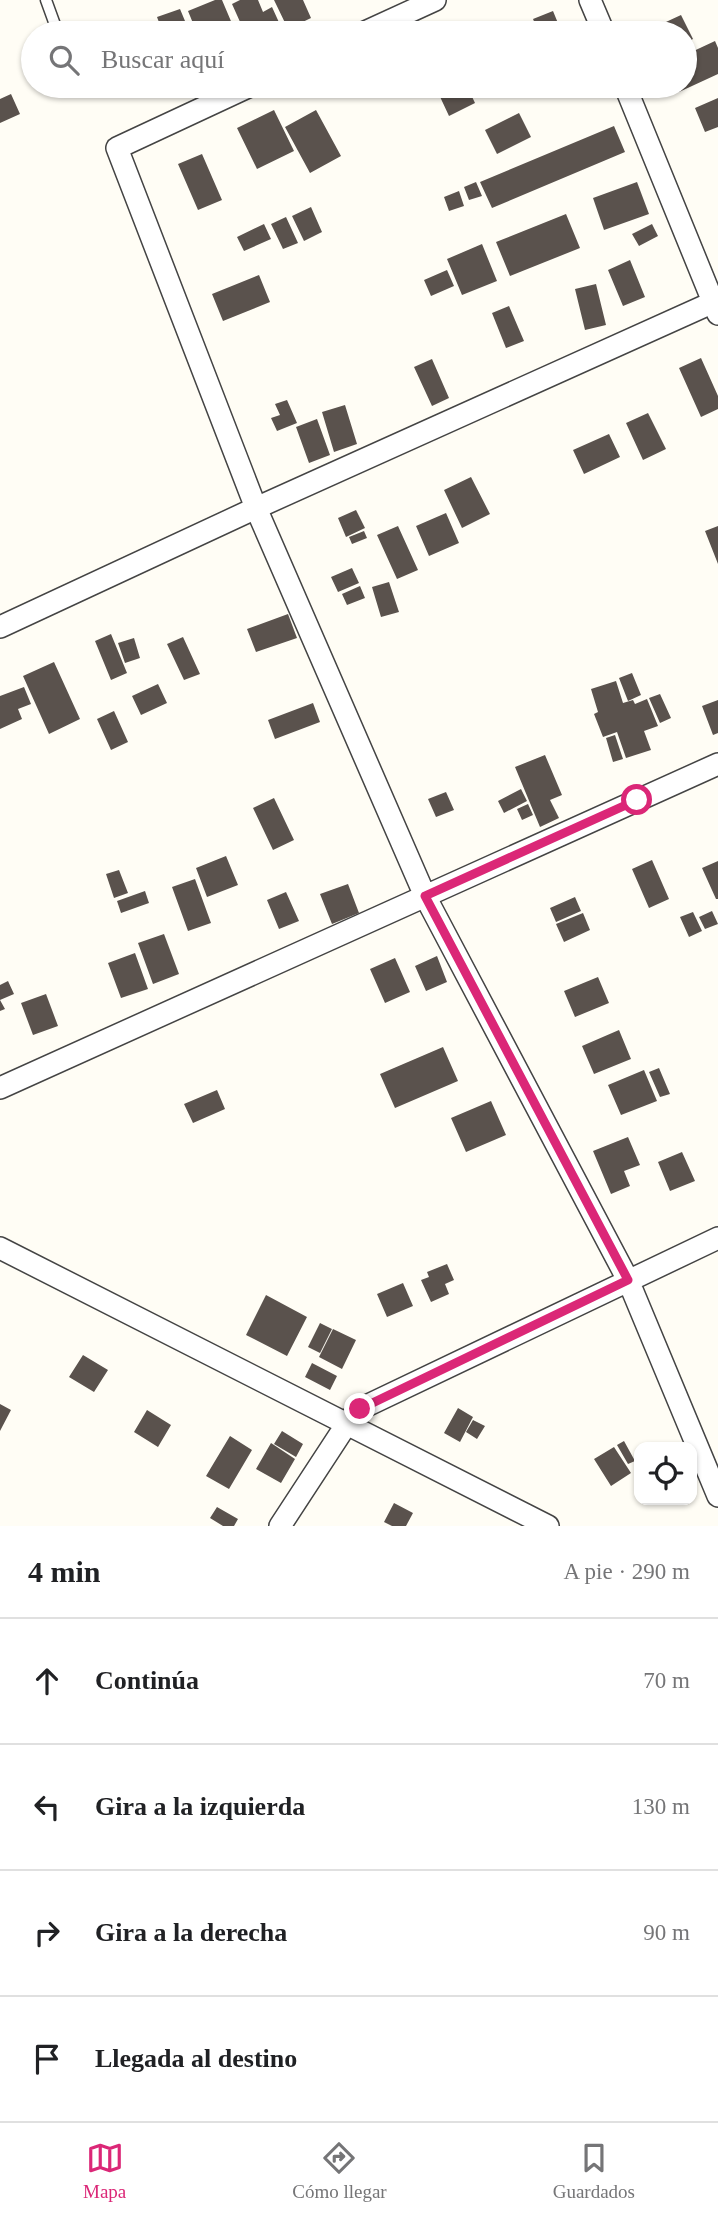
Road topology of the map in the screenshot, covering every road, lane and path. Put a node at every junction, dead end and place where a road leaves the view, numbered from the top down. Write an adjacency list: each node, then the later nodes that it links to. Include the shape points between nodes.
1 (46, 0): 4 (lane)
2 (435, 0): 5 (street)
3 (590, 0): 6 (street)
4 (54, 21)
5 (389, 21)
6 (599, 21)
7 (224, 98): 10 (street, via 117,148)
8 (630, 98): 9 (street)
9 (716, 305): 10 (street)
10 (256, 508): 11 (street); 13 (street)
11 (0, 627)
12 (718, 764): 13 (street)
13 (425, 896): 14 (street); 17 (street)
14 (0, 1088)
15 (718, 1238): 17 (street)
16 (0, 1248): 18 (street)
17 (628, 1280): 18 (street, via 360,1409); 19 (street)
18 (347, 1423): 20 (street); 21 (street)
19 (718, 1496)
20 (280, 1526)
21 (548, 1526)

